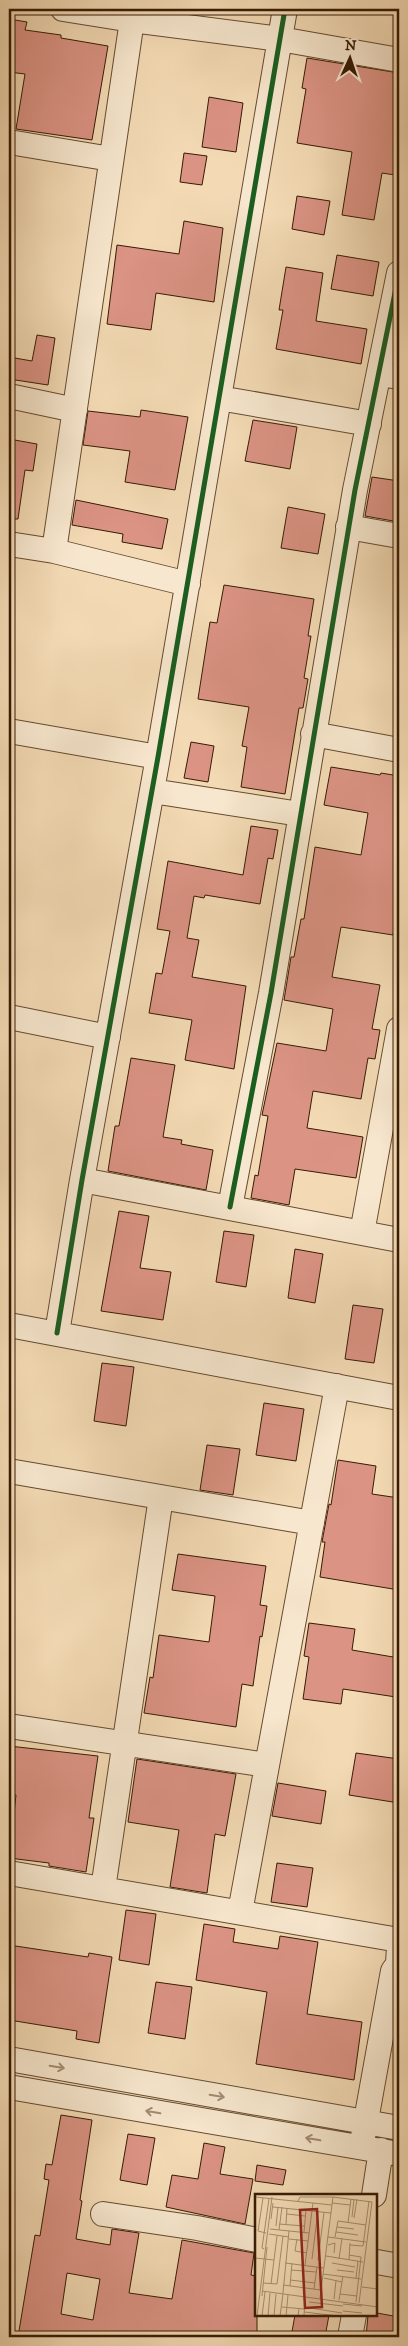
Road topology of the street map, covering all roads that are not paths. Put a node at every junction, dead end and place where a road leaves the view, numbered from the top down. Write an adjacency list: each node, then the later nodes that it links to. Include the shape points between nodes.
1 (63, 9): 3 (street)
2 (285, 9): 4 (street)
3 (132, 20): 4 (street); 7 (street)
4 (280, 39): 5 (street); 11 (street)
5 (399, 60)
6 (9, 142): 7 (street)
7 (111, 159): 12 (street)
8 (399, 274): 9 (street)
9 (389, 375): 13 (street)
10 (9, 396): 12 (street)
11 (219, 398): 13 (street); 18 (street)
12 (75, 410): 17 (street)
13 (369, 424): 14 (street)
14 (348, 527): 15 (street); 20 (street)
15 (399, 536)
16 (9, 544): 17 (street)
17 (54, 551): 18 (street)
18 (188, 584): 22 (street)
19 (9, 732): 22 (street)
20 (314, 734): 21 (street); 24 (street)
21 (399, 750)
22 (158, 757): 23 (street)
23 (152, 791): 24 (street); 27 (street)
24 (300, 814): 29 (street, via 271,993)
25 (9, 1017): 27 (street)
26 (399, 1029): 30 (street)
27 (108, 1037): 28 (street)
28 (82, 1180): 29 (street); 33 (street)
29 (230, 1207): 30 (street)
30 (362, 1233): 31 (street)
31 (399, 1240)
32 (9, 1325): 33 (street)
33 (57, 1333): 34 (street)
34 (337, 1386): 35 (street); 38 (street)
35 (399, 1398)
36 (9, 1471): 37 (street)
37 (161, 1497): 38 (street); 40 (street)
38 (312, 1523): 41 (street)
39 (9, 1726): 40 (street)
40 (124, 1743): 41 (street); 43 (street)
41 (267, 1765): 44 (street)
42 (9, 1873): 43 (street)
43 (103, 1889): 44 (street)
44 (240, 1912): 45 (street)
45 (399, 1940)
46 (399, 1946): 47 (street)
47 (396, 1972): 50 (street)
48 (9, 2059): 50 (street, one-way to 50)
49 (9, 2087): 52 (street, one-way to 49)
50 (366, 2122): 51 (street); 52 (street)
51 (399, 2128)
52 (381, 2151): 53 (street)
53 (374, 2194)
54 (103, 2214): 55 (street)
55 (255, 2240)
56 (378, 2262): 57 (street)
57 (399, 2266)
58 (354, 2316): 59 (street)
59 (350, 2337)

